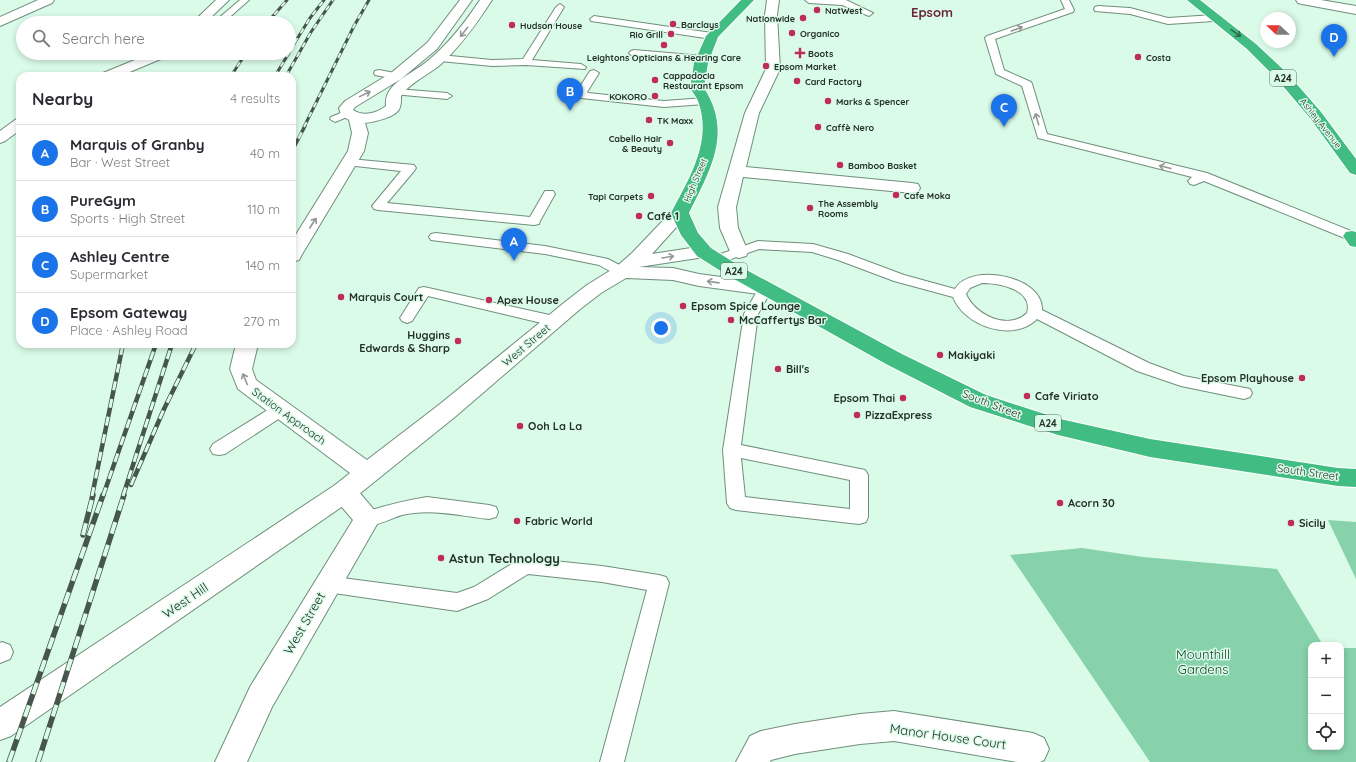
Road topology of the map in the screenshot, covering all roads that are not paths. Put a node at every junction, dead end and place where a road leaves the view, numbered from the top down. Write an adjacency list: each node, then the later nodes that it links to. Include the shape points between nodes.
1 (48, 0): 20 (street)
2 (223, 0): 16 (street)
3 (245, 0): 17 (lane)
4 (466, 0): 31 (street, via 432,46)
5 (486, 0): 23 (street, one-way to 23, via 468,28)
6 (748, 0): 21 (highway, High Street)
7 (773, 0): 41 (street, via 773,69 752,113)
8 (809, 0): 15 (lane, via 844,2)
9 (1065, 0): 42 (lane, one-way to 9, via 1042,136 1027,84 1000,72 990,38 1070,10)
10 (1194, 0): 18 (highway, Ashley Avenue / A24)
11 (1309, 1): 14 (street)
12 (560, 7): 26 (lane)
13 (1098, 9): 18 (lane, via 1130,11 1168,21)
14 (1356, 10)
15 (869, 13)
16 (206, 16)
17 (226, 16)
18 (1214, 18): 40 (highway, Ashley Avenue / A24, one-way to 40, via 1242,37 1270,63 1314,112)
19 (594, 19): 21 (lane)
20 (0, 22)
21 (712, 36): 24 (highway, High Street)
22 (634, 53): 24 (lane)
23 (440, 58): 26 (lane, via 492,63); 32 (street)
24 (703, 59): 34 (highway, High Street, via 697,88)
25 (146, 60): 28 (street)
26 (526, 62): 27 (lane)
27 (581, 67)
28 (118, 72)
29 (378, 73): 31 (lane)
30 (594, 73): 34 (lane, via 581,93 585,96 664,104)
31 (396, 76): 35 (street, one-way to 31, via 346,108 353,101)
32 (395, 96): 33 (lane); 35 (street, via 393,107 383,114 374,117)
33 (444, 100)
34 (705, 101): 46 (highway, High Street, via 711,135 701,170)
35 (352, 115): 36 (lane); 39 (street, via 360,133)
36 (335, 119)
37 (16, 125): 38 (street)
38 (0, 138)
39 (350, 163): 45 (lane, via 410,168 378,206 534,221); 49 (street, one-way to 39)
40 (1356, 170)
41 (736, 171): 44 (street); 50 (street, via 727,207 729,228)
42 (1203, 176): 43 (lane); 48 (lane)
43 (1188, 183)
44 (912, 188)
45 (549, 194)
46 (680, 213): 51 (highway, South Street / A24, via 690,235); 52 (street, West Street)
47 (436, 237): 52 (lane, via 544,250)
48 (1355, 238)
49 (296, 250)
50 (739, 252): 51 (lane); 54 (lane, via 758,245 813,248 899,278)
51 (710, 256): 52 (street, one-way to 51); 53 (highway, South Street / A24)
52 (627, 267): 53 (street, one-way to 52); 57 (street, West Street)
53 (765, 289): 62 (lane, via 750,314); 64 (highway, South Street / A24, via 978,401 1058,427 1150,448)
54 (958, 294): 55 (lane, via 966,310 992,323 1022,322); 55 (lane, via 970,281 1004,281 1026,291 1036,305)
55 (1035, 312): 59 (lane, via 1143,367 1181,381)
56 (407, 318): 57 (lane, via 424,290)
57 (554, 321): 63 (street, West Street, via 427,427)
58 (246, 348): 60 (street, Station Approach, one-way to 58, via 246,384 241,369)
59 (1244, 393)
60 (280, 410): 61 (lane); 63 (street, Station Approach)
61 (219, 449)
62 (732, 450): 62 (lane, via 859,476 859,518 736,503)
63 (367, 472): 65 (street, West Hill)
64 (1356, 478)
65 (344, 492): 67 (street); 69 (street, West Hill)
66 (489, 512): 67 (lane, via 427,504)
67 (367, 519): 68 (street, West Street)
68 (327, 584): 71 (street, West Street, via 261,697); 72 (lane, via 457,602 481,593 525,566 659,583)
69 (0, 725)
70 (1033, 749): 73 (street, Manor House Court, via 894,726 795,739 761,747)
71 (231, 762)
72 (612, 762)
73 (752, 762)

